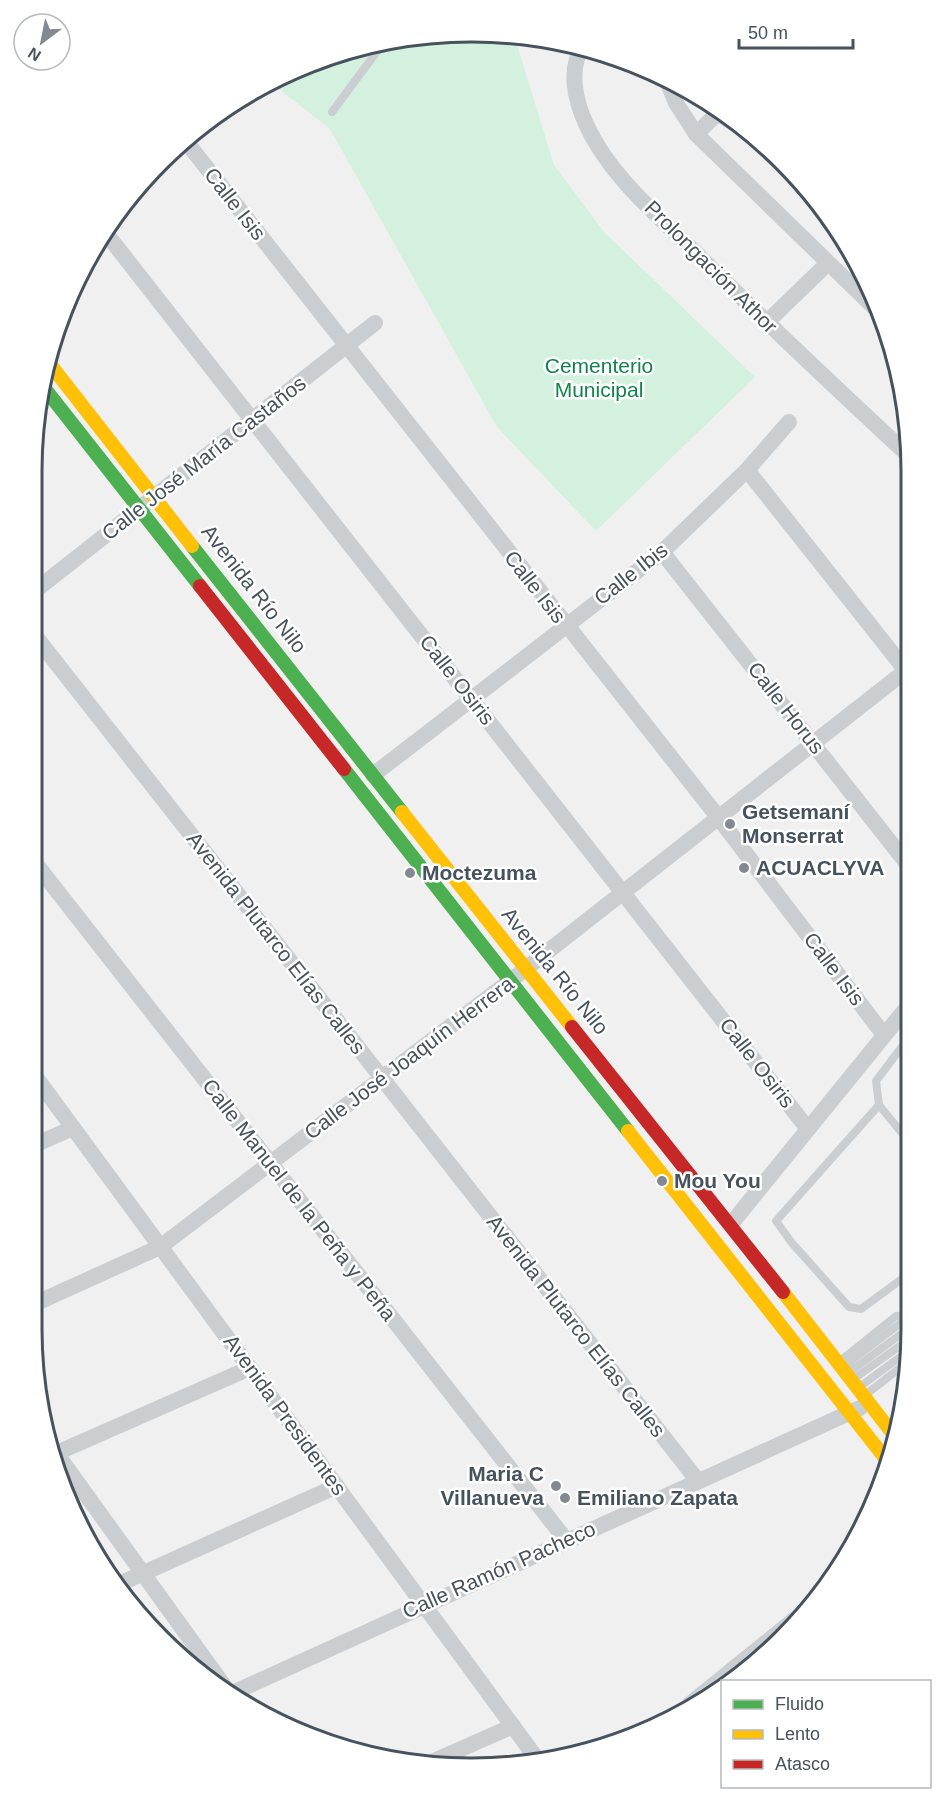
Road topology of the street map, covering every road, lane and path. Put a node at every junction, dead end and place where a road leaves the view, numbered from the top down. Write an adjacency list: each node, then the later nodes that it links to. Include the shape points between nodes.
1 (376, 53): 4 (lane)
2 (579, 56): 12 (street, Prolongación Athor, via 574,81 586,124 603,154 632,189)
3 (671, 92): 6 (street)
4 (332, 112)
5 (713, 117): 6 (street)
6 (696, 134): 9 (street)
7 (190, 148): 13 (street, Calle Isis)
8 (110, 239): 16 (street, Calle Osiris)
9 (827, 264): 10 (street); 12 (street)
10 (864, 298)
11 (375, 323): 13 (street, Calle José María Castaños)
12 (766, 323): 18 (street, Prolongación Athor)
13 (346, 346): 16 (street, Calle José María Castaños); 24 (street, Calle Isis)
14 (55, 370): 20 (main road, Avenida Río Nilo)
15 (49, 394): 21 (main road, Avenida Río Nilo)
16 (251, 422): 20 (street, Calle José María Castaños); 28 (street, Calle Osiris)
17 (789, 422): 19 (street, Calle Ibis)
18 (900, 448)
19 (747, 470): 22 (street, Calle Ibis); 26 (street)
20 (156, 498): 21 (street, Calle José María Castaños); 30 (main road, Avenida Río Nilo)
21 (140, 510): 23 (street, Calle José María Castaños); 36 (main road, Avenida Río Nilo)
22 (662, 552): 24 (street, Calle Ibis); 29 (street, Calle Horus)
23 (42, 585)
24 (565, 625): 28 (street, Calle Ibis); 31 (street, Calle Isis)
25 (42, 645): 40 (street, Avenida Plutarco Elías Calles)
26 (901, 662)
27 (901, 676): 29 (street, Calle José Joaquín Herrera)
28 (471, 698): 30 (street, Calle Ibis); 34 (street, Calle Osiris)
29 (813, 742): 31 (street, Calle José Joaquín Herrera); 32 (street, Calle Horus)
30 (373, 775): 35 (main road, Avenida Río Nilo)
31 (718, 817): 34 (street, Calle José Joaquín Herrera); 38 (street, Calle Isis)
32 (901, 856)
33 (42, 872): 47 (street, Calle Manuel de la Peña y Peña)
34 (624, 892): 35 (street, Calle José Joaquín Herrera); 44 (street, Calle Osiris)
35 (525, 969): 36 (street, Calle José Joaquín Herrera); 48 (main road, Avenida Río Nilo)
36 (510, 981): 40 (street, Calle José Joaquín Herrera); 59 (main road, Avenida Río Nilo)
37 (901, 1015): 38 (street)
38 (884, 1035): 44 (street)
39 (901, 1048): 42 (lane, via 876,1081)
40 (382, 1078): 47 (street, Calle José Joaquín Herrera); 64 (street, Avenida Plutarco Elías Calles)
41 (42, 1086): 43 (street, Avenida Presidentes)
42 (879, 1105): 45 (lane); 50 (lane, via 776,1221 849,1307 861,1309)
43 (73, 1128): 46 (street); 49 (street, Avenida Presidentes)
44 (808, 1129): 48 (street)
45 (901, 1132)
46 (42, 1142)
47 (270, 1163): 49 (street, Calle José Joaquín Herrera); 66 (street, Calle Manuel de la Peña y Peña)
48 (731, 1224): 58 (main road, Avenida Río Nilo)
49 (160, 1247): 51 (street, Calle José Joaquín Herrera); 57 (street, Avenida Presidentes)
50 (901, 1280)
51 (42, 1300)
52 (901, 1325): 58 (lane)
53 (901, 1336): 58 (lane)
54 (900, 1345): 58 (lane)
55 (900, 1355): 58 (lane)
56 (899, 1364): 58 (lane)
57 (250, 1368): 61 (street); 65 (street, Avenida Presidentes)
58 (852, 1382): 59 (street, Calle Ramón Pacheco); 60 (main road, Avenida Río Nilo)
59 (851, 1414): 62 (main road, Avenida Río Nilo); 64 (street, Calle Ramón Pacheco)
60 (889, 1429)
61 (59, 1448)
62 (882, 1453)
63 (65, 1468): 67 (street)
64 (698, 1481): 66 (street, Calle Ramón Pacheco)
65 (337, 1486): 67 (street); 69 (street, Avenida Presidentes)
66 (566, 1540): 69 (street, Calle Ramón Pacheco)
67 (143, 1574): 68 (street); 70 (street)
68 (125, 1582)
69 (424, 1603): 71 (street, Calle Ramón Pacheco); 72 (street, Avenida Presidentes)
70 (213, 1671)
71 (240, 1690)
72 (513, 1726): 73 (street, Avenida Presidentes); 74 (street)
73 (533, 1753)
74 (443, 1757)

